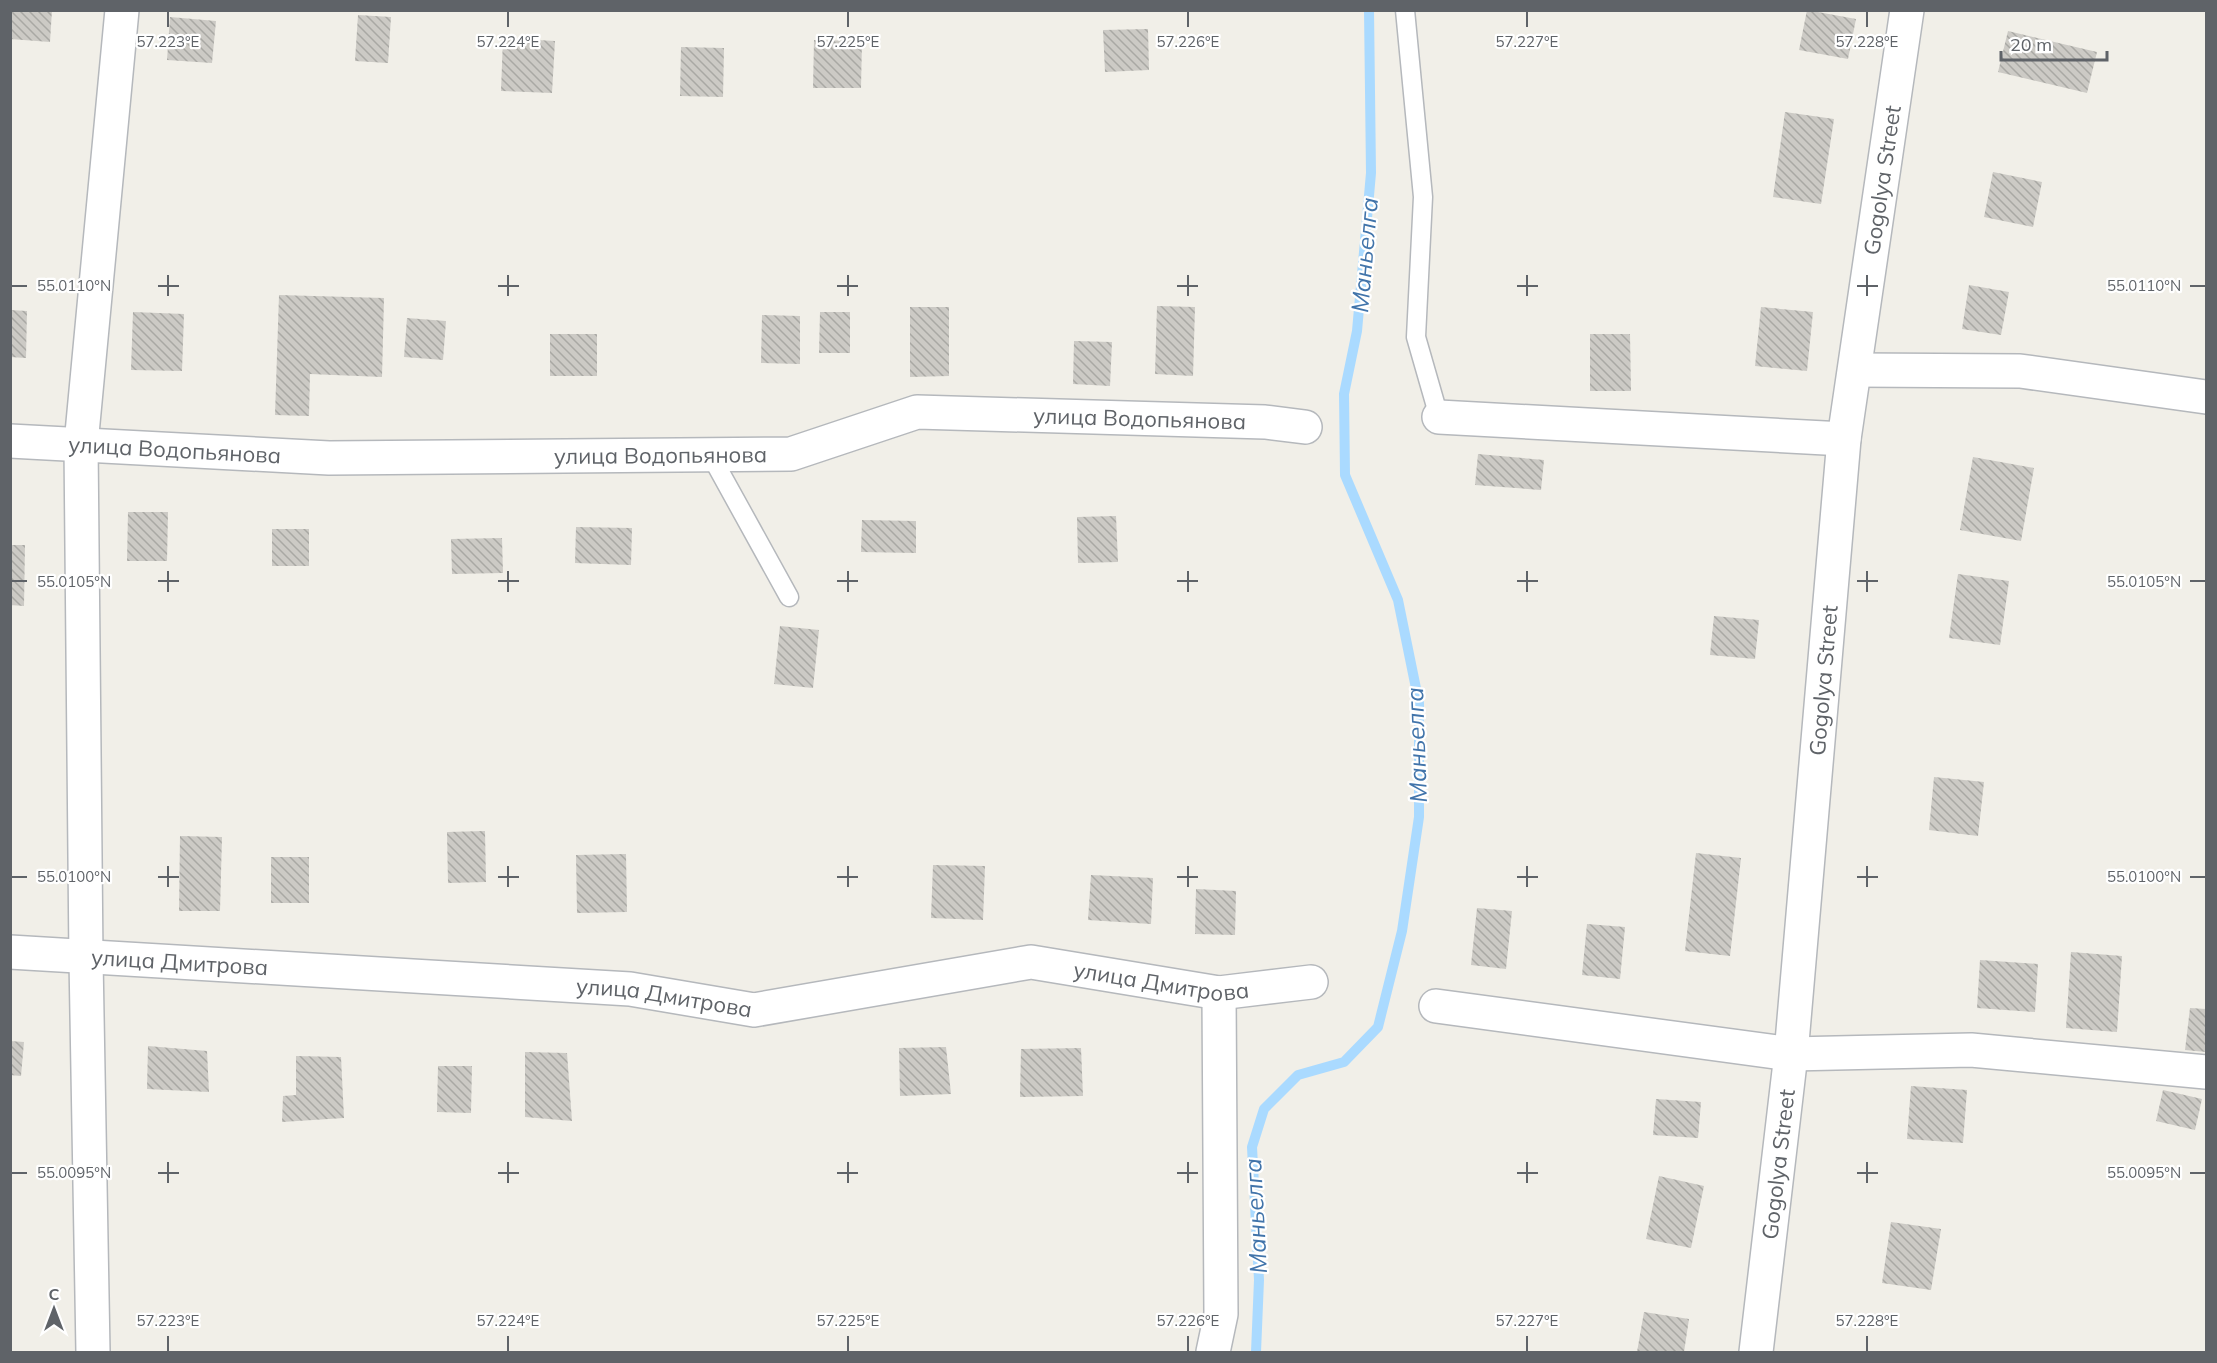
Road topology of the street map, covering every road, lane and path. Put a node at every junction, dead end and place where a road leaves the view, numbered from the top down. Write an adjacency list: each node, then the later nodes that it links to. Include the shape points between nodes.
1 (122, 10): 10 (street)
2 (1406, 10): 6 (lane, via 1423,197 1416,337)
3 (1907, 10): 4 (street, Gogolya Street)
4 (1855, 370): 5 (street, via 2020,371); 8 (street, Gogolya Street)
5 (2206, 397)
6 (1439, 417): 8 (street)
7 (1305, 427): 11 (street, улица Водопьянова, via 1265,422 917,412 791,454)
8 (1844, 439): 18 (street, Gogolya Street)
9 (10, 441): 10 (street, улица Водопьянова)
10 (81, 444): 11 (street, улица Водопьянова, via 329,458); 14 (street)
11 (710, 454): 12 (lane)
12 (789, 597)
13 (10, 952): 14 (street, улица Дмитрова)
14 (86, 958): 16 (street, улица Дмитрова, via 630,989 754,1010 1031,962); 20 (street)
15 (1311, 982): 16 (street, улица Дмитрова)
16 (1219, 993): 21 (street, via 1221,1314)
17 (1436, 1006): 18 (street)
18 (1791, 1054): 19 (street, via 1971,1050); 22 (street, Gogolya Street)
19 (2206, 1071)
20 (93, 1353)
21 (1213, 1353)
22 (1756, 1353)

